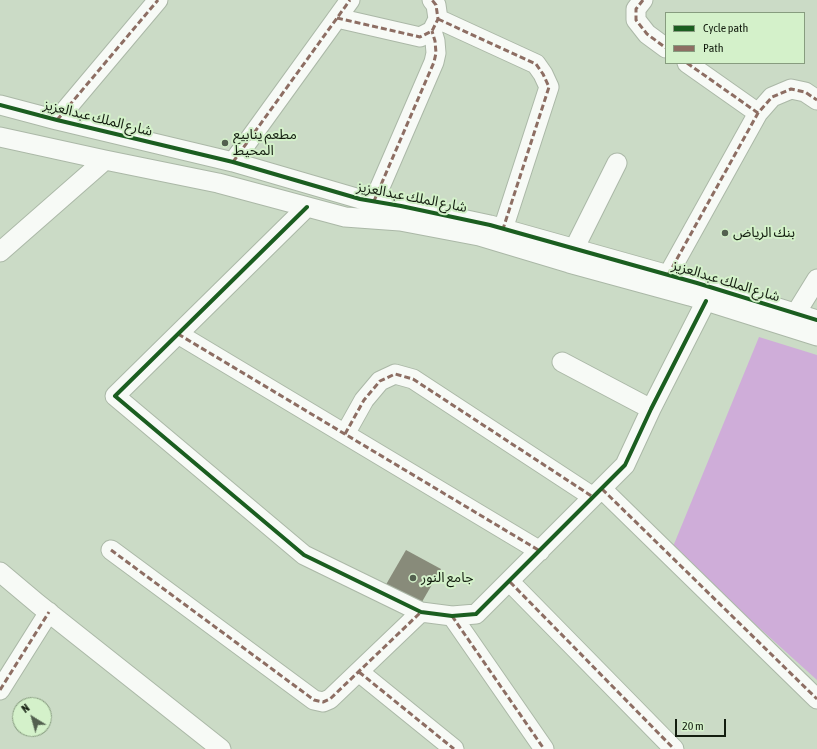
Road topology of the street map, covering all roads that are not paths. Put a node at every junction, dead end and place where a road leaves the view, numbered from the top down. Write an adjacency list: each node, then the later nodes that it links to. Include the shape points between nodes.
1 (158, 0): 12 (street)
2 (350, 0): 5 (street)
3 (432, 0): 6 (street, via 436,5)
4 (643, 0): 7 (street, via 636,9 636,20 647,34)
5 (337, 18): 6 (street, via 420,38); 15 (street)
6 (435, 25): 17 (street, via 434,62); 19 (street, via 536,64 549,87)
7 (665, 47)
8 (689, 64): 11 (street)
9 (817, 100): 11 (street, via 805,92 791,89 772,97)
10 (0, 105): 12 (street, شارع الملك عبدالعزيز)
11 (758, 112): 22 (street)
12 (57, 120): 15 (street, شارع الملك عبدالعزيز)
13 (0, 137): 14 (street, شارع الملك عبدالعزيز)
14 (105, 160): 18 (street, شارع الملك عبدالعزيز, via 218,183); 21 (street)
15 (233, 162): 17 (street, شارع الملك عبدالعزيز)
16 (617, 163): 20 (street)
17 (374, 201): 19 (street, شارع الملك عبدالعزيز)
18 (307, 207): 24 (street, شارع الملك عبدالعزيز, via 345,217 400,221 479,236); 27 (street)
19 (503, 228): 20 (street, شارع الملك عبدالعزيز)
20 (574, 249): 22 (street, شارع الملك عبدالعزيز)
21 (0, 252)
22 (668, 275): 25 (street, شارع الملك عبدالعزيز)
23 (817, 279): 25 (street)
24 (706, 301): 28 (street, شارع الملك عبدالعزيز); 30 (street)
25 (796, 313): 26 (street, شارع الملك عبدالعزيز)
26 (817, 320)
27 (178, 334): 31 (street); 38 (street, via 115,396 304,555)
28 (817, 336)
29 (562, 362): 30 (street)
30 (651, 409): 32 (street, via 625,465)
31 (345, 434): 32 (street, via 364,400 380,381 396,374 413,379); 34 (street)
32 (597, 493): 34 (street); 42 (street)
33 (111, 550): 40 (street, via 314,700 323,702 330,699)
34 (540, 551): 36 (street)
35 (0, 572): 37 (street)
36 (510, 582): 39 (street, via 476,614); 46 (street)
37 (49, 612): 41 (street); 43 (street)
38 (421, 612): 39 (street); 40 (street)
39 (452, 616): 45 (street)
40 (359, 672): 44 (street)
41 (0, 690)
42 (817, 699)
43 (221, 749)
44 (454, 749)
45 (544, 749)
46 (674, 749)

